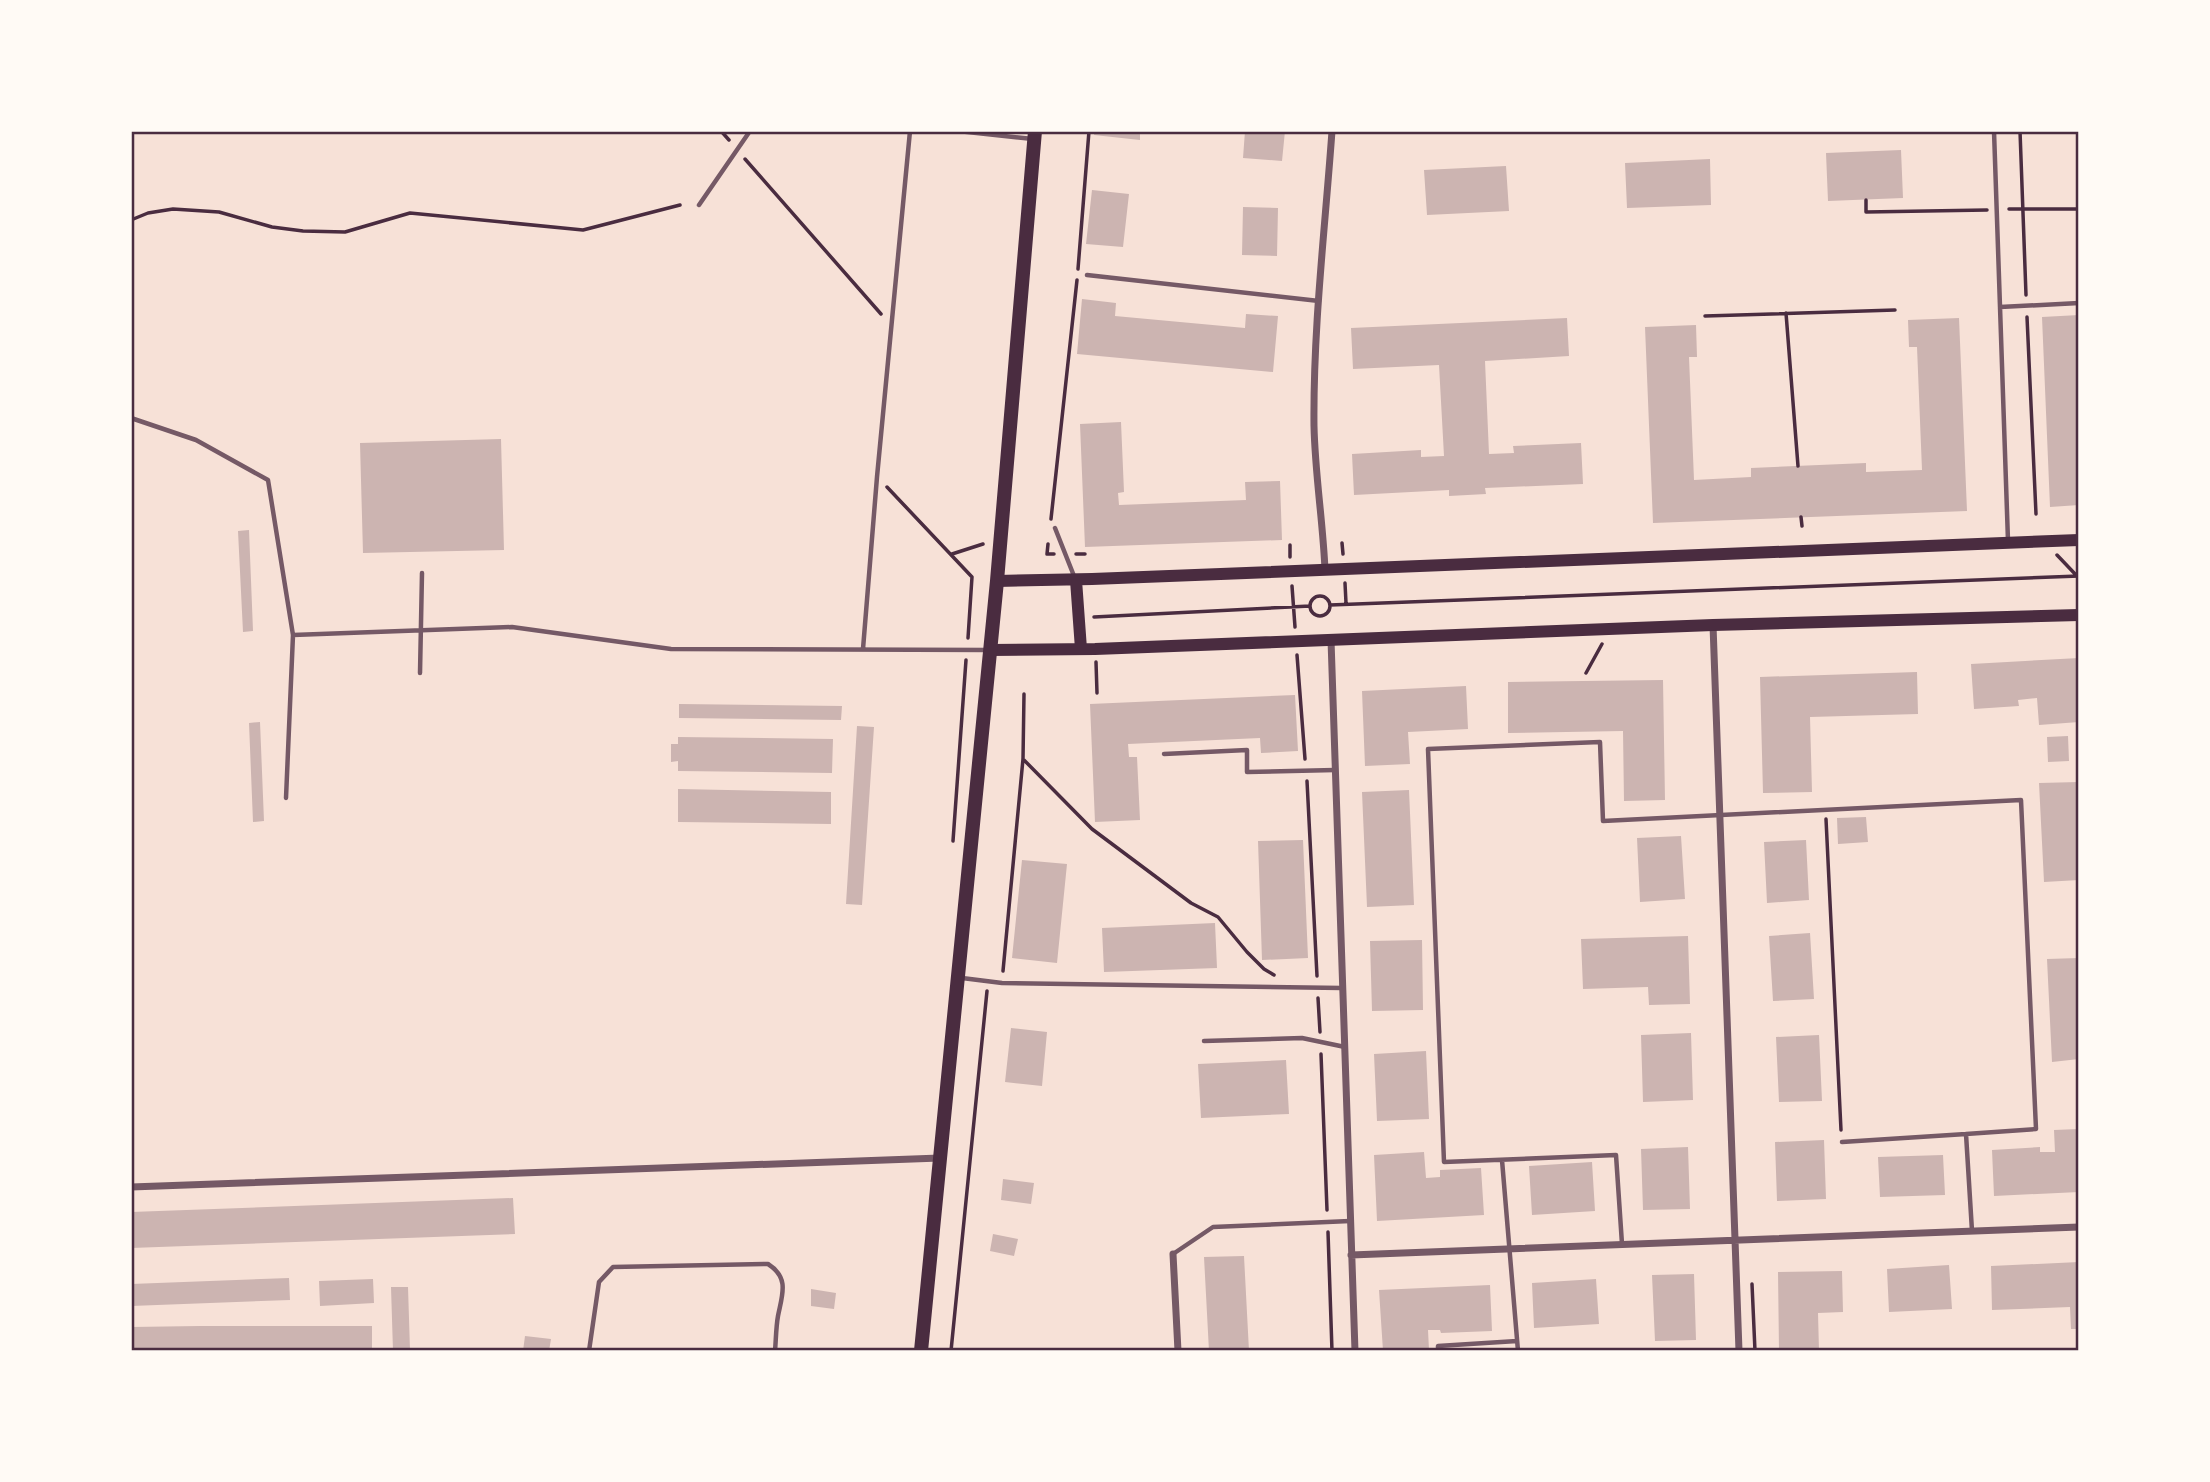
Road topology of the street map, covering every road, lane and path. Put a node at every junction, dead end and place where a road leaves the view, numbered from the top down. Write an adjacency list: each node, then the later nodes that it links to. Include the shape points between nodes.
1 (721, 131): 10 (path)
2 (750, 131): 10 (lane)
3 (910, 131): 26 (lane)
4 (958, 131): 9 (lane)
5 (1089, 131): 33 (path)
6 (1332, 131): 19 (street)
7 (1994, 131): 14 (lane)
8 (2020, 131): 15 (path)
9 (1034, 135): 47 (highway)
10 (737, 149): 13 (lane); 26 (path)
11 (1866, 200): 14 (path, via 1866,212)
12 (680, 205): 17 (path, via 583,230 410,213 345,232 272,227 219,212 173,209)
13 (699, 205)
14 (1996, 209): 15 (path); 22 (lane)
15 (2023, 209): 16 (path); 21 (path)
16 (2079, 209)
17 (131, 220)
18 (1087, 275): 19 (lane)
19 (1320, 302): 42 (street, via 1314,422)
20 (2079, 303): 21 (lane)
21 (2027, 305): 22 (lane); 30 (path)
22 (2000, 307): 37 (lane)
23 (1895, 310): 24 (path)
24 (1786, 313): 25 (path); 28 (path)
25 (1704, 316)
26 (891, 326): 29 (lane)
27 (131, 418): 56 (lane, via 196,440 268,480)
28 (1798, 466)
29 (877, 477): 40 (path); 59 (lane)
30 (2036, 514)
31 (1801, 517): 32 (path)
32 (1801, 526)
33 (1053, 527): 46 (lane)
34 (1048, 540): 41 (path)
35 (2079, 540): 36 (main road)
36 (2043, 541): 37 (main road); 45 (path)
37 (2008, 542): 42 (main road)
38 (984, 543): 40 (path)
39 (1290, 545): 43 (path)
40 (952, 554): 60 (path, via 972,577)
41 (1047, 554)
42 (1325, 570): 43 (main road)
43 (1291, 571): 46 (main road); 50 (path)
44 (422, 573): 55 (lane)
45 (2078, 576): 48 (path)
46 (1076, 580): 47 (main road); 61 (main road)
47 (997, 581): 63 (highway)
48 (1330, 605): 49 (path, via 1319,596); 49 (path, via 1326,614 1319,616)
49 (1310, 606): 50 (path)
50 (1293, 607): 52 (path); 58 (path)
51 (2079, 615): 53 (main road)
52 (1094, 617)
53 (1713, 625): 54 (main road); 74 (street)
54 (1609, 629): 57 (main road); 65 (path)
55 (420, 631): 56 (lane); 59 (lane, via 512,627 675,649); 64 (lane)
56 (293, 635): 72 (lane)
57 (1331, 640): 58 (main road); 70 (street)
58 (1296, 641): 62 (main road); 71 (path)
59 (863, 649): 60 (lane)
60 (967, 649): 63 (lane); 75 (path)
61 (1082, 649): 62 (main road); 63 (main road)
62 (1095, 649): 66 (path)
63 (990, 650): 76 (highway)
64 (420, 673)
65 (1586, 673)
66 (1097, 693)
67 (1024, 694): 69 (path)
68 (1164, 754): 71 (lane, via 1247,750 1248,772)
69 (1023, 759): 78 (path); 79 (path, via 1092,829 1191,903 1218,917 1264,969)
70 (1336, 769): 71 (lane); 81 (street)
71 (1306, 770): 80 (path)
72 (286, 798)
73 (1825, 810): 74 (lane); 85 (lane, via 2021,800 2036,1129); 86 (path)
74 (1718, 815): 88 (lane, via 1603,821 1600,743 1428,749 1444,1162); 94 (street)
75 (952, 843)
76 (959, 978): 77 (lane); 87 (highway)
77 (988, 982): 78 (lane); 104 (path)
78 (1002, 983): 79 (lane)
79 (1299, 988): 80 (lane)
80 (1317, 988): 81 (lane); 83 (path)
81 (1342, 988): 84 (street)
82 (1205, 1041): 83 (lane)
83 (1321, 1041): 84 (lane); 91 (path)
84 (1345, 1047): 90 (street)
85 (1966, 1134): 86 (lane); 93 (lane)
86 (1842, 1142)
87 (941, 1158): 89 (street); 103 (highway)
88 (1502, 1159): 95 (lane, via 1616,1155); 96 (lane)
89 (131, 1187)
90 (1350, 1221): 91 (lane); 98 (street)
91 (1328, 1222): 97 (lane, via 1213,1227); 106 (path)
92 (2079, 1227): 93 (street)
93 (1972, 1231): 94 (street)
94 (1734, 1240): 95 (street); 110 (street)
95 (1622, 1244): 96 (street)
96 (1508, 1248): 98 (street); 100 (lane)
97 (1173, 1254): 105 (street)
98 (1351, 1255): 107 (street)
99 (1751, 1273): 111 (path)
100 (1517, 1341): 108 (lane, via 1438,1346); 109 (lane)
101 (589, 1351): 102 (lane, via 598,1282 613,1267 768,1264 783,1282)
102 (775, 1351)
103 (921, 1351)
104 (951, 1351)
105 (1178, 1351)
106 (1332, 1351)
107 (1355, 1351)
108 (1438, 1351)
109 (1518, 1351)
110 (1739, 1351)
111 (1755, 1351)

